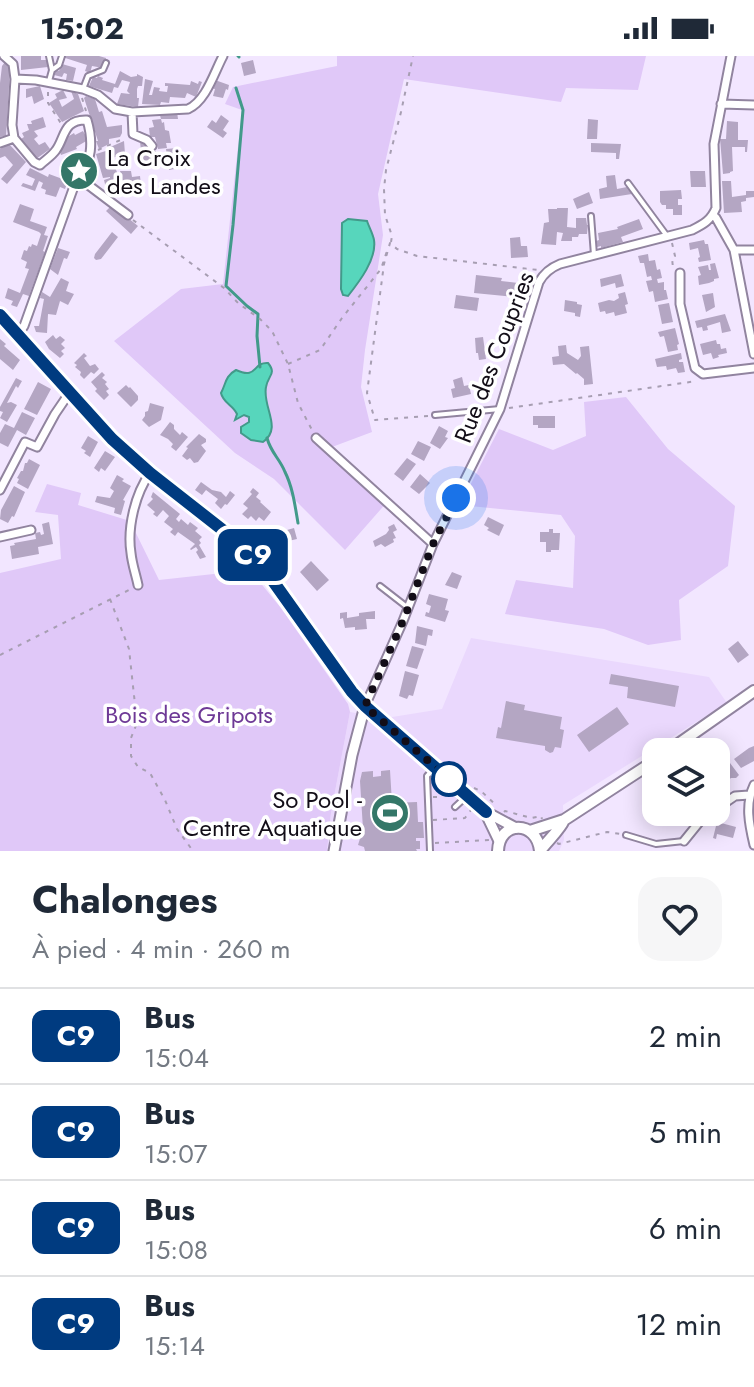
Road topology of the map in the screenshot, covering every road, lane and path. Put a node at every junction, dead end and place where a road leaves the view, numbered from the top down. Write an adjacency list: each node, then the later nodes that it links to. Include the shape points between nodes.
1 (4, 56): 9 (street, via 13,64)
2 (49, 56): 8 (lane)
3 (62, 56): 8 (lane)
4 (223, 56): 14 (street, via 196,105)
5 (413, 56): 28 (path, via 386,170)
6 (731, 56): 12 (street)
7 (106, 63): 11 (lane, via 88,76)
8 (52, 70): 10 (lane)
9 (15, 79): 10 (street); 18 (street)
10 (49, 83): 11 (street); 16 (path, via 48,103)
11 (83, 89): 14 (street, via 115,109); 15 (path)
12 (721, 104): 13 (street); 25 (street, via 714,144)
13 (754, 105)
14 (132, 112): 17 (street)
15 (87, 120): 16 (street); 22 (street, via 92,138)
16 (64, 129): 18 (street, via 57,149 40,165)
17 (133, 134): 20 (street); 21 (path)
18 (14, 138): 19 (street)
19 (0, 143)
20 (152, 146)
21 (94, 153)
22 (80, 179): 24 (street); 35 (street)
23 (628, 183): 27 (lane)
24 (128, 215): 37 (path, via 260,319)
25 (713, 215): 27 (street, Rue des Coupries, via 692,230); 29 (street)
26 (591, 216): 31 (lane)
27 (667, 236): 31 (street, Rue des Coupries); 33 (path, via 675,256 673,268)
28 (390, 243): 32 (path, via 417,256); 37 (path, via 381,269 320,350); 42 (path, via 367,393 375,420)
29 (734, 250): 30 (street); 36 (street)
30 (754, 250)
31 (594, 255): 32 (street, Rue des Coupries)
32 (547, 270): 41 (street, Rue des Coupries)
33 (680, 273): 38 (street, via 680,304 695,368 703,374)
34 (0, 314): 35 (street)
35 (18, 335): 40 (street)
36 (754, 354)
37 (288, 364): 43 (path, via 298,403)
38 (754, 368)
39 (697, 381): 41 (path)
40 (70, 392): 44 (street); 45 (street, via 37,447 25,442)
41 (500, 409): 42 (lane); 48 (street, Rue des Coupries)
42 (435, 415)
43 (316, 438): 48 (street)
44 (150, 473): 49 (street, via 132,518 130,551); 55 (street, via 258,560)
45 (0, 490)
46 (31, 530): 47 (street)
47 (0, 537)
48 (433, 544): 52 (street, Rue des Coupries)
49 (138, 585): 51 (path)
50 (380, 586): 52 (lane)
51 (110, 599): 53 (path); 81 (path, via 129,649 137,723 131,756 150,773)
52 (407, 607): 55 (street, Rue des Coupries)
53 (0, 655)
54 (754, 691): 56 (main road)
55 (365, 706): 57 (street); 82 (street)
56 (687, 738)
57 (435, 767): 61 (street); 63 (lane, via 427,776)
58 (642, 769): 70 (main road)
59 (754, 785): 62 (street)
60 (448, 789): 63 (path, via 440,797)
61 (469, 791): 65 (lane); 67 (street); 68 (path, via 481,791)
62 (749, 795): 64 (street); 79 (street)
63 (427, 797): 69 (lane)
64 (730, 799)
65 (455, 807)
66 (472, 810): 69 (path, via 465,818)
67 (486, 812): 71 (street); 80 (street)
68 (502, 814): 71 (path); 72 (path, via 541,816)
69 (428, 820): 78 (lane)
70 (564, 820): 74 (main road); 84 (main road)
71 (513, 823): 74 (main road); 80 (main road)
72 (544, 823)
73 (696, 826): 77 (street)
74 (530, 831): 84 (main road)
75 (626, 835): 76 (path, via 607,832 559,844); 77 (lane, via 656,844)
76 (553, 839)
77 (684, 841)
78 (429, 843): 80 (path); 83 (lane)
79 (754, 845)
80 (496, 847)
81 (193, 851)
82 (334, 851)
83 (430, 851)
84 (540, 851)

